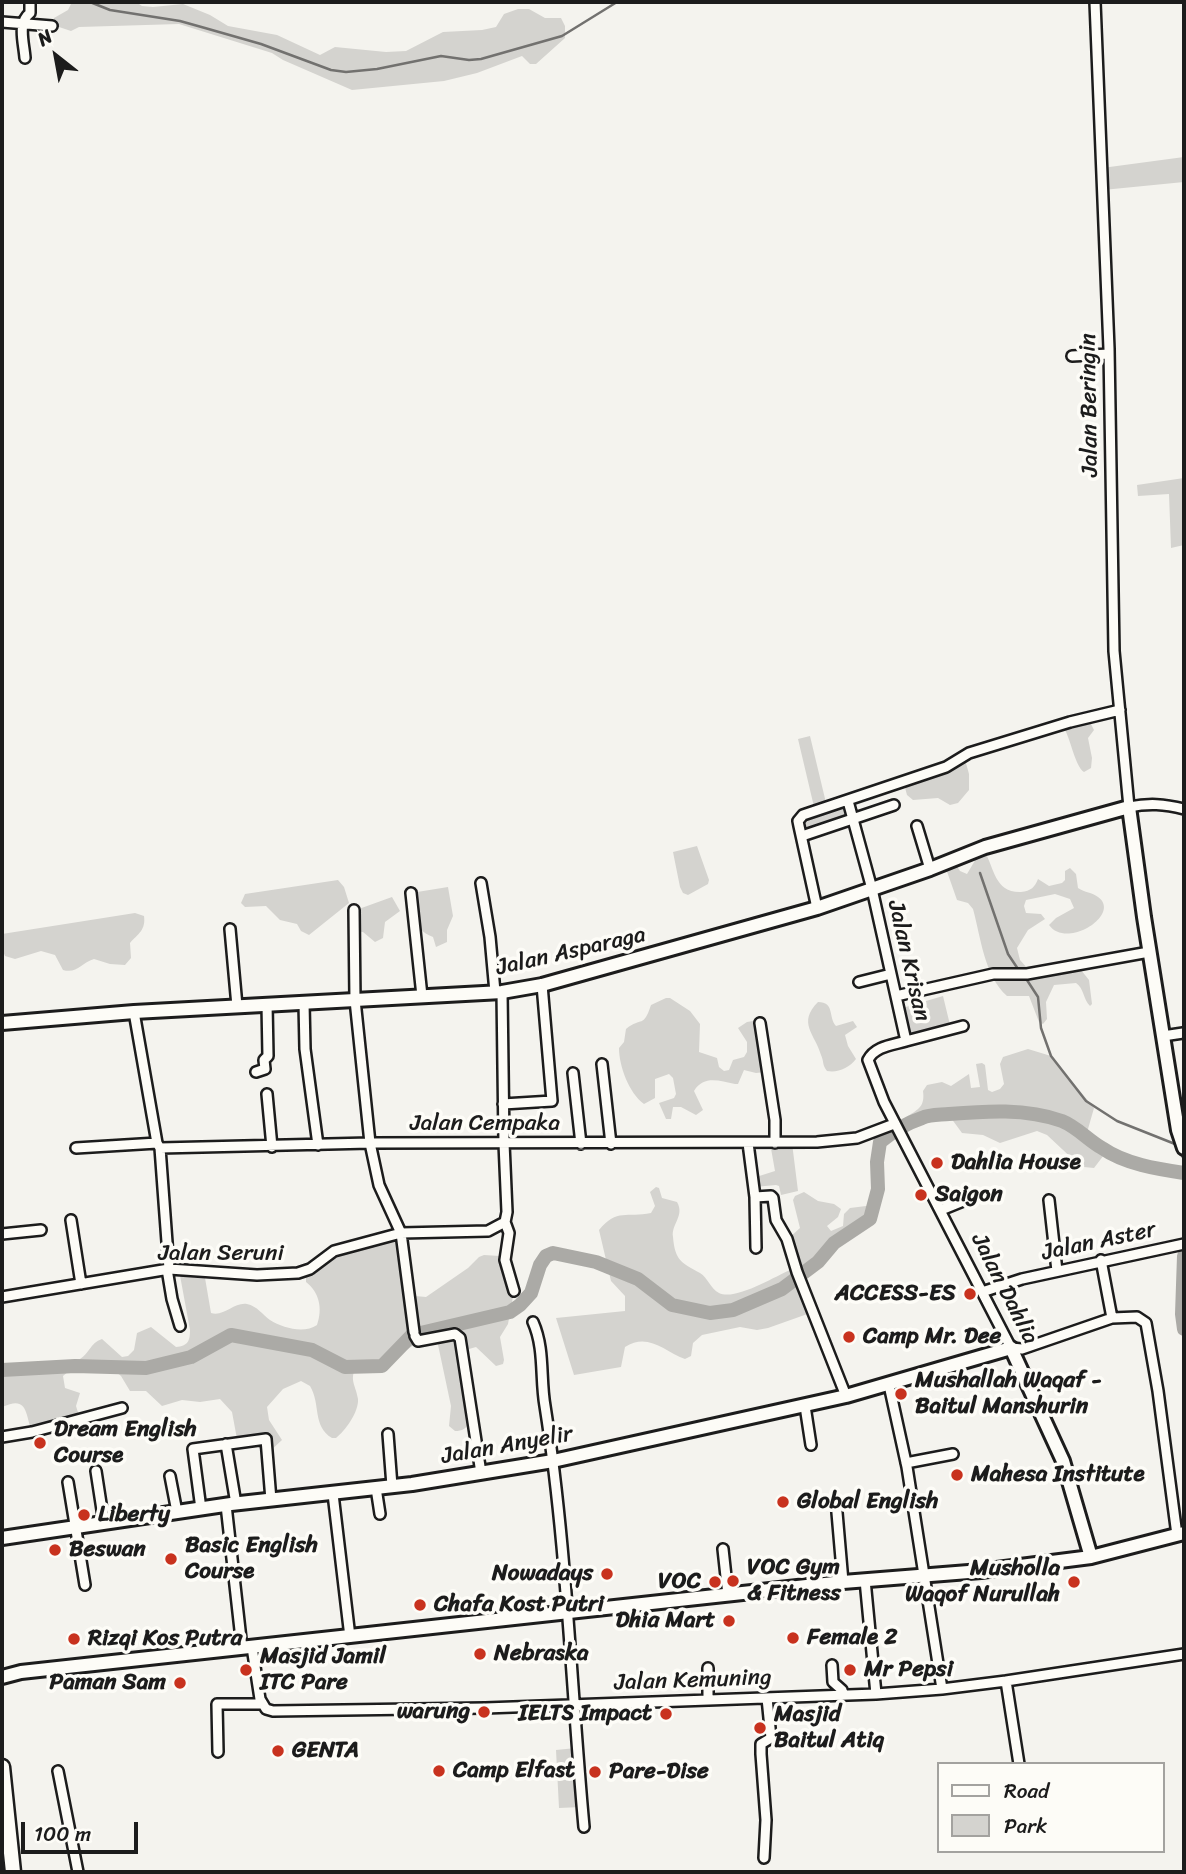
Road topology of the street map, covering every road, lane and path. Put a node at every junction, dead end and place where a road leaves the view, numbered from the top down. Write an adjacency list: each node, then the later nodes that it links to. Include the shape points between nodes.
1 (30, 2): 4 (street, via 30,13)
2 (1095, 2): 7 (street, Jalan Beringin)
3 (2, 22): 4 (street)
4 (22, 24): 5 (street); 6 (street)
5 (52, 26)
6 (25, 58)
7 (1109, 354): 8 (street); 9 (street, Jalan Beringin)
8 (1072, 356)
9 (1120, 710): 10 (street, via 969,753 946,767); 12 (street, Jalan Beringin)
10 (848, 801): 14 (street, Jalan Krisan); 16 (street, via 803,815 799,821)
11 (894, 805): 14 (street)
12 (1129, 807): 13 (street, via 1149,803); 17 (street, Jalan Asparaga, via 985,846); 24 (street)
13 (1184, 809)
14 (852, 819): 16 (street); 19 (street, Jalan Krisan)
15 (917, 826): 17 (street)
16 (802, 836): 21 (street)
17 (930, 869): 19 (street, Jalan Asparaga)
18 (481, 883): 28 (street)
19 (872, 889): 21 (street, Jalan Asparaga); 25 (street, Jalan Krisan)
20 (411, 893): 29 (street)
21 (817, 908): 27 (street, Jalan Asparaga)
22 (354, 911): 31 (street)
23 (230, 929): 34 (street)
24 (1149, 952): 30 (street, via 1023,974 993,974); 40 (street)
25 (891, 974): 26 (street); 30 (street, Jalan Krisan)
26 (859, 982)
27 (542, 985): 28 (street, Jalan Asparaga); 46 (street, via 552,1101)
28 (499, 992): 29 (street, Jalan Asparaga); 46 (street)
29 (422, 996): 31 (street, Jalan Asparaga)
30 (896, 996): 41 (street, Jalan Krisan)
31 (355, 1000): 32 (street, Jalan Asparaga); 48 (street)
32 (304, 1003): 33 (street, Jalan Asparaga); 54 (street, via 305,1049)
33 (267, 1004): 34 (street, Jalan Asparaga); 43 (street, via 268,1056 265,1069)
34 (237, 1006): 35 (street, Jalan Asparaga)
35 (134, 1012): 36 (street, Jalan Asparaga); 55 (street)
36 (2, 1023)
37 (760, 1023): 51 (street)
38 (963, 1026): 41 (street, Jalan Krisan)
39 (1183, 1033): 40 (street)
40 (1163, 1036): 58 (street)
41 (906, 1041): 47 (street, Jalan Krisan, via 879,1049 869,1060)
42 (602, 1064): 53 (street)
43 (256, 1072)
44 (573, 1073): 52 (street)
45 (267, 1094): 56 (street)
46 (503, 1104): 49 (street)
47 (897, 1130): 51 (street, Jalan Cempaka, via 850,1140); 62 (street, Jalan Dahlia)
48 (370, 1143): 49 (street, Jalan Cempaka); 54 (street, Jalan Cempaka); 66 (street, via 379,1185)
49 (504, 1143): 52 (street, Jalan Cempaka); 63 (street)
50 (748, 1143): 51 (street, Jalan Cempaka); 53 (street, Jalan Cempaka); 59 (street)
51 (775, 1143)
52 (581, 1144): 53 (street, Jalan Cempaka)
53 (611, 1144)
54 (318, 1145): 56 (street, Jalan Cempaka)
55 (158, 1146): 56 (street, Jalan Cempaka); 57 (street, Jalan Cempaka); 71 (street)
56 (272, 1147)
57 (76, 1148)
58 (1184, 1148)
59 (755, 1197): 69 (street); 82 (street, via 773,1198 776,1220)
60 (973, 1198): 62 (street)
61 (1049, 1200): 72 (street)
62 (941, 1210): 75 (street, Jalan Dahlia)
63 (506, 1217): 66 (street, Jalan Seruni, via 488,1231); 74 (street, via 506,1260)
64 (71, 1220): 73 (street)
65 (41, 1230): 67 (street)
66 (401, 1233): 71 (street, Jalan Seruni, via 334,1251 299,1273); 93 (street, via 418,1341 449,1334 460,1338)
67 (2, 1234)
68 (1181, 1244): 70 (street, Jalan Aster)
69 (756, 1248)
70 (1101, 1260): 72 (street, Jalan Aster); 77 (street)
71 (168, 1269): 73 (street, Jalan Seruni); 79 (street)
72 (1057, 1271): 75 (street, Jalan Aster)
73 (81, 1284): 76 (street, Jalan Seruni)
74 (514, 1291)
75 (982, 1292): 80 (street, Jalan Dahlia)
76 (2, 1297)
77 (1112, 1318): 80 (street, via 1022,1349); 107 (street, via 1137,1317 1146,1324)
78 (533, 1322): 90 (street, via 541,1348 542,1391)
79 (180, 1326)
80 (1011, 1348): 81 (street, Jalan Anyelir); 110 (street, Jalan Dahlia, via 1063,1461)
81 (889, 1385): 82 (street, Jalan Anyelir); 91 (street)
82 (846, 1396): 83 (street, Jalan Anyelir)
83 (805, 1405): 88 (street); 90 (street, Jalan Anyelir)
84 (122, 1408): 86 (street)
85 (387, 1434): 96 (street)
86 (2, 1437)
87 (226, 1444): 99 (street, via 266,1439); 101 (street); 102 (street, via 193,1448)
88 (811, 1445)
89 (953, 1454): 91 (street)
90 (553, 1461): 93 (street, Jalan Anyelir); 116 (street)
91 (906, 1464): 111 (street)
92 (96, 1471): 105 (street)
93 (481, 1473): 96 (street, Jalan Anyelir)
94 (170, 1476): 103 (street)
95 (68, 1482): 106 (street)
96 (392, 1486): 97 (street, Jalan Anyelir)
97 (376, 1488): 98 (street, Jalan Anyelir); 104 (street)
98 (333, 1493): 99 (street, Jalan Anyelir); 117 (street)
99 (271, 1500): 101 (street, Jalan Anyelir)
100 (836, 1500): 113 (street)
101 (231, 1504): 102 (street, Jalan Anyelir); 118 (street)
102 (201, 1509): 103 (street, Jalan Anyelir)
103 (177, 1512): 105 (street, Jalan Anyelir)
104 (380, 1514)
105 (104, 1523): 106 (street, Jalan Anyelir)
106 (76, 1527): 108 (street, Jalan Anyelir); 114 (street)
107 (1181, 1534): 110 (street)
108 (2, 1538)
109 (723, 1549): 115 (street)
110 (1091, 1557): 111 (street)
111 (923, 1577): 112 (street); 124 (street)
112 (865, 1580): 113 (street); 125 (street)
113 (843, 1582): 115 (street)
114 (85, 1585)
115 (728, 1595): 116 (street)
116 (568, 1613): 117 (street); 130 (street)
117 (350, 1637): 118 (street)
118 (247, 1647): 122 (street); 129 (street)
119 (1184, 1654): 123 (street, Jalan Kemuning)
120 (832, 1665): 126 (street, via 833,1682)
121 (708, 1668): 128 (street)
122 (2, 1676)
123 (1006, 1681): 124 (street, Jalan Kemuning); 132 (street)
124 (942, 1689): 125 (street, Jalan Kemuning)
125 (876, 1694): 126 (street, Jalan Kemuning)
126 (843, 1695): 127 (street, Jalan Kemuning)
127 (767, 1698): 128 (street, Jalan Kemuning); 136 (street, via 771,1738 761,1744)
128 (708, 1700): 130 (street, Jalan Kemuning)
129 (262, 1704): 130 (street, Jalan Kemuning, via 273,1711); 131 (street, Jalan Kemuning, via 217,1704)
130 (573, 1705): 135 (street)
131 (218, 1752)
132 (1019, 1762)
133 (2, 1766): 137 (main road)
134 (58, 1771): 138 (street)
135 (584, 1827)
136 (764, 1858)
137 (13, 1872)
138 (78, 1872)

